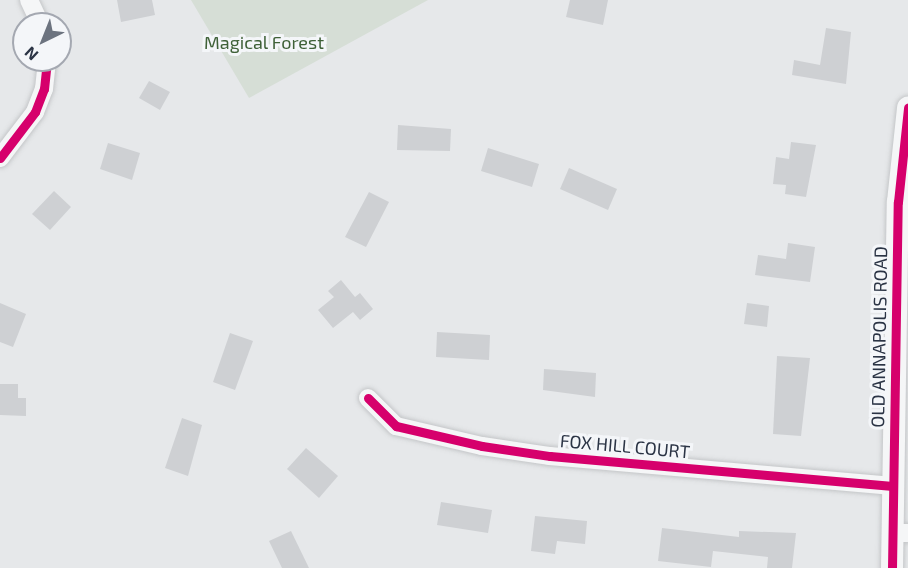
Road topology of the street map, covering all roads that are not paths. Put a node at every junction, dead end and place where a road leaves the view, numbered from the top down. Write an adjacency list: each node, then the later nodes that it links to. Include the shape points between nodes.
1 (46, 72): 3 (street, via 35,112)
2 (907, 122): 5 (street, OLD ANNAPOLIS ROAD, via 898,202)
3 (0, 158)
4 (368, 398): 5 (street, FOX HILL COURT, via 396,426 482,446 550,456)
5 (893, 486): 6 (street, OLD ANNAPOLIS ROAD)
6 (900, 533): 7 (street, OLD ANNAPOLIS ROAD)
7 (892, 568)

